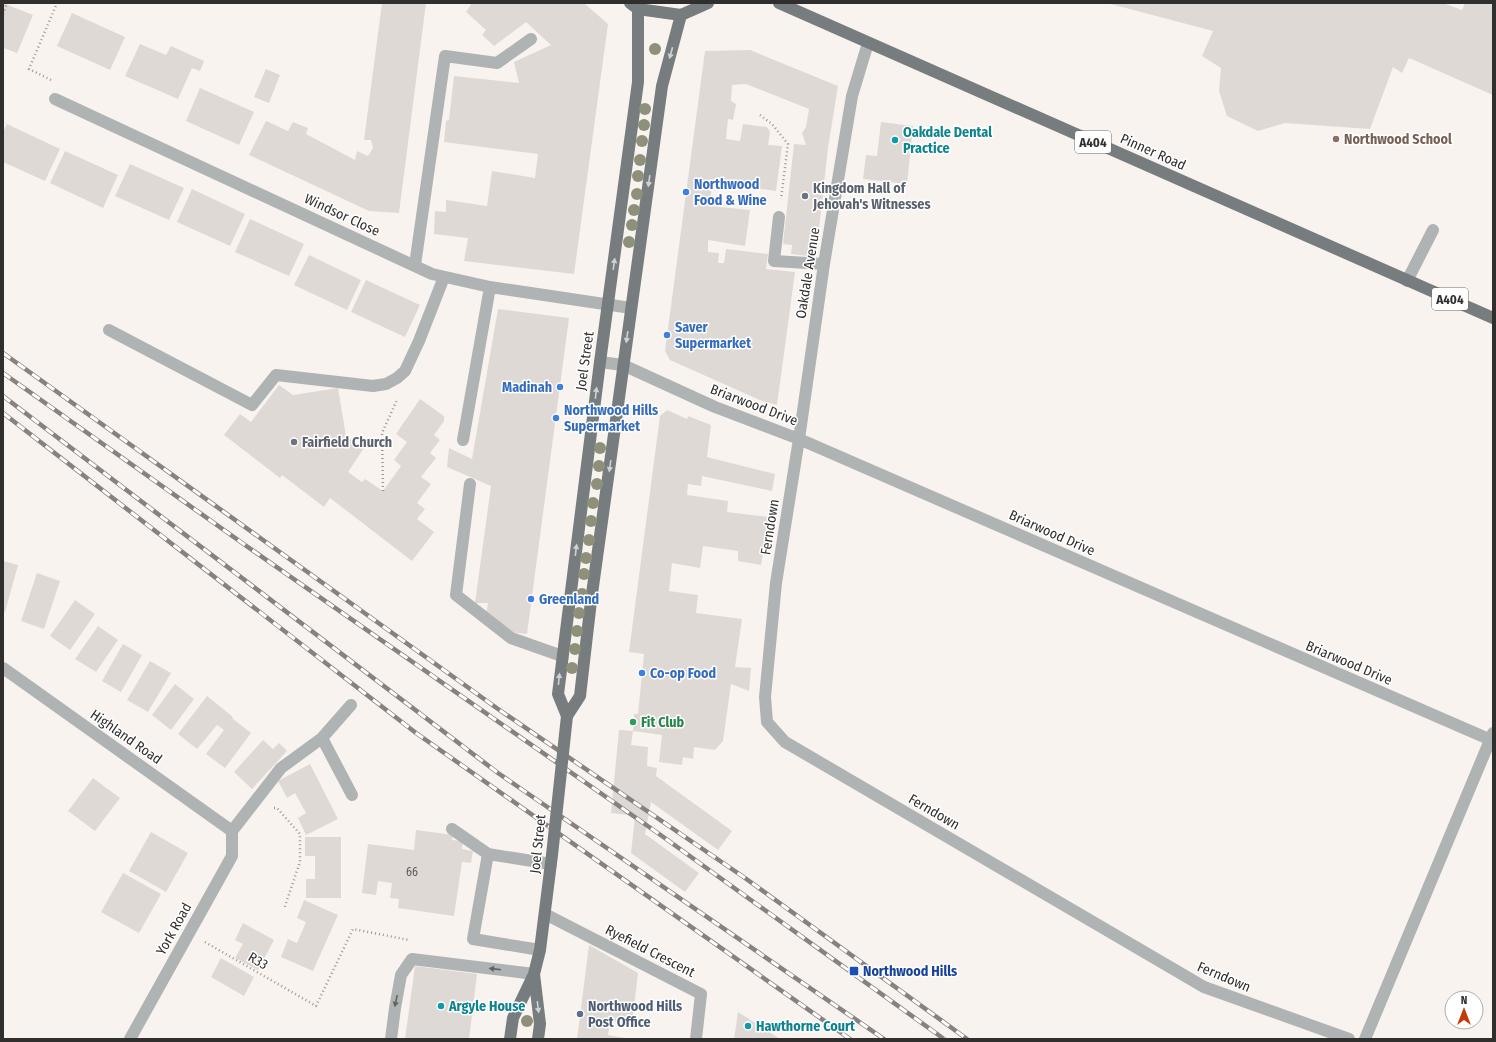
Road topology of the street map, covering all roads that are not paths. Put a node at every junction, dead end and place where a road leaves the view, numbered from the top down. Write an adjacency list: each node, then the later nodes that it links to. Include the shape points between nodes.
1 (708, 3): 4 (main road)
2 (779, 3): 6 (main road, Pinner Road / A404)
3 (634, 6): 4 (main road); 15 (main road, Joel Street, one-way to 3, via 638,82)
4 (681, 15): 16 (main road, Joel Street, one-way to 16, via 662,86)
5 (531, 39): 11 (street, via 497,63 445,56)
6 (868, 43): 10 (street, Oakdale Avenue, via 852,96); 13 (main road, Pinner Road / A404)
7 (55, 99): 11 (street, Windsor Close)
8 (779, 217): 10 (street, via 774,261)
9 (1433, 230): 13 (street)
10 (824, 264): 21 (street, Oakdale Avenue)
11 (415, 265): 12 (street, Windsor Close)
12 (444, 277): 14 (street, Windsor Close); 18 (street, via 405,371 386,384 373,386 276,375 252,405)
13 (1407, 280): 17 (main road, Pinner Road / A404)
14 (490, 287): 15 (street, Windsor Close); 22 (street)
15 (608, 305): 16 (street, Windsor Close); 19 (main road, Joel Street)
16 (631, 308): 20 (main road, Joel Street, one-way to 20)
17 (1493, 318)
18 (109, 330)
19 (600, 362): 20 (street, Briarwood Drive); 24 (main road, Joel Street, one-way to 19)
20 (623, 365): 21 (street, Briarwood Drive, via 716,407); 27 (main road, Joel Street, one-way to 27, via 580,696)
21 (799, 439): 28 (street, Briarwood Drive); 43 (street, Ferndown, via 776,583 765,697 767,722 785,742 1204,987)
22 (463, 440)
23 (470, 484): 24 (street, via 456,595 511,638)
24 (562, 656): 27 (main road, Joel Street, one-way to 24, via 558,694)
25 (3, 668): 32 (street, Highland Road)
26 (351, 705): 29 (street)
27 (567, 716): 34 (main road, Joel Street, bridge)
28 (1492, 737): 44 (street, Briarwood Drive)
29 (322, 738): 30 (street); 32 (street, via 281,768)
30 (352, 795)
31 (452, 829): 33 (street)
32 (232, 831): 38 (street, York Road, via 232,856)
33 (488, 854): 34 (street); 36 (street, via 474,939)
34 (552, 859): 35 (main road, Joel Street)
35 (545, 914): 36 (main road, Joel Street); 42 (street, Ryefield Crescent, via 700,994)
36 (540, 950): 37 (main road, Joel Street)
37 (534, 974): 39 (street, one-way to 39, via 412,959 401,975); 40 (main road, Joel Street, via 513,1018); 41 (main road, Joel Street, one-way to 41, via 540,1024)
38 (130, 1039)
39 (391, 1039)
40 (510, 1039)
41 (538, 1039)
42 (696, 1039)
43 (1349, 1039)
44 (1365, 1039)

